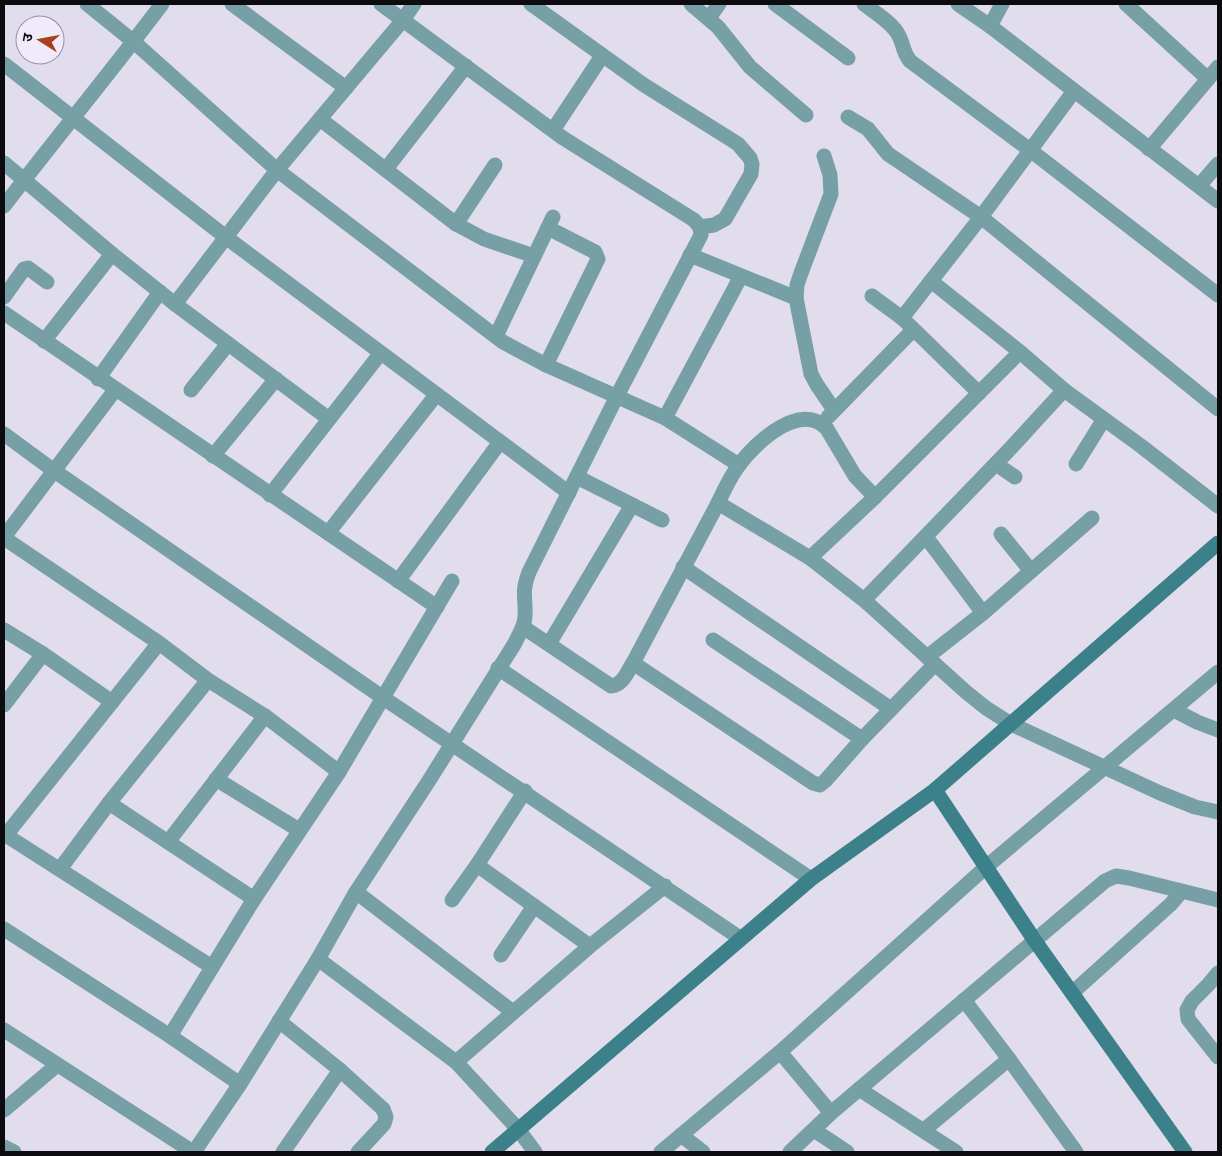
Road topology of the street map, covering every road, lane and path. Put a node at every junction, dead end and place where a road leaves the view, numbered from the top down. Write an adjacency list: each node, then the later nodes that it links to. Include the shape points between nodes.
1 (87, 4): 17 (street)
2 (162, 4): 17 (street)
3 (232, 4): 24 (street)
4 (381, 4): 15 (street)
5 (414, 4): 15 (street)
6 (531, 4): 18 (street)
7 (691, 4): 14 (street)
8 (720, 4): 14 (street)
9 (775, 4): 19 (street)
10 (864, 4): 32 (street, via 899,36 904,54 910,61)
11 (958, 4): 16 (street)
12 (1002, 4): 16 (street)
13 (1126, 4): 23 (street)
14 (709, 18): 26 (street, via 750,68)
15 (403, 20): 21 (street); 24 (street)
16 (990, 26): 25 (street)
17 (134, 42): 27 (street); 38 (street)
18 (602, 56): 30 (street); 45 (street, via 738,144 750,158 751,174 725,219)
19 (848, 58)
20 (4, 64): 27 (street)
21 (466, 66): 30 (street); 37 (street)
22 (1218, 67): 23 (street)
23 (1208, 79): 31 (street)
24 (346, 88): 29 (street)
25 (1074, 90): 31 (street); 32 (street)
26 (806, 115)
27 (72, 117): 39 (street); 46 (street)
28 (848, 117): 43 (street, via 868,129 888,154)
29 (320, 119): 37 (street); 38 (street)
30 (553, 130): 45 (street, via 684,213)
31 (1149, 149): 40 (street)
32 (1030, 150): 43 (street); 54 (street)
33 (824, 156): 57 (street, via 831,194 799,279)
34 (4, 163): 39 (street)
35 (1218, 164): 40 (street)
36 (495, 165): 44 (street)
37 (386, 169): 44 (street)
38 (278, 170): 46 (street); 62 (street)
39 (24, 179): 42 (street); 47 (street)
40 (1199, 186): 41 (street)
41 (1218, 201)
42 (4, 206)
43 (981, 217): 51 (street); 76 (street)
44 (456, 224): 49 (street, via 484,239)
45 (700, 227): 48 (street, via 701,235)
46 (227, 238): 58 (street); 66 (street)
47 (112, 254): 53 (street); 63 (street)
48 (690, 255): 50 (street); 75 (street)
49 (534, 256): 62 (street); 67 (street, via 550,222 595,252 598,259)
50 (741, 276): 57 (street); 78 (street)
51 (931, 281): 60 (street); 65 (street)
52 (47, 282): 56 (street, via 28,268 24,269)
53 (160, 292): 58 (street); 68 (street)
54 (1218, 295)
55 (872, 296): 60 (street)
56 (4, 297)
57 (796, 298): 77 (street, via 811,374)
58 (175, 304): 64 (street)
59 (4, 313): 63 (street)
60 (902, 318): 61 (street)
61 (913, 330): 73 (street); 77 (street)
62 (496, 336): 67 (street)
63 (44, 341): 68 (street)
64 (228, 344): 69 (street); 71 (street)
65 (1020, 352): 72 (street); 73 (street)
66 (380, 354): 74 (street); 79 (street)
67 (546, 365): 75 (street)
68 (98, 379): 70 (street)
69 (276, 379): 79 (street); 84 (street)
70 (115, 390): 84 (street); 88 (street)
71 (191, 390)
72 (1064, 390): 80 (street); 86 (street)
73 (979, 393): 93 (street)
74 (436, 395): 83 (street); 99 (street)
75 (617, 396): 78 (street); 90 (street)
76 (1218, 409)
77 (834, 410): 81 (street)
78 (665, 418): 85 (street)
79 (329, 419): 92 (street)
80 (1104, 419): 87 (street); 96 (street)
81 (822, 423): 85 (street, via 813,418 803,418 783,426 760,442); 93 (street, via 860,483)
82 (4, 434): 88 (street)
83 (500, 442): 91 (street); 107 (street)
84 (213, 456): 92 (street)
85 (739, 464): 94 (street)
86 (996, 464): 89 (street); 101 (street)
87 (1076, 464)
88 (53, 470): 102 (street); 123 (street)
89 (1015, 476)
90 (578, 477): 91 (street); 95 (street)
91 (569, 493): 112 (street, via 525,584)
92 (270, 495): 99 (street)
93 (875, 497): 104 (street)
94 (718, 503): 104 (street); 105 (street)
95 (632, 505): 98 (street); 116 (street)
96 (1218, 506)
97 (1092, 518): 106 (street)
98 (662, 520)
99 (328, 533): 107 (street)
100 (1001, 534): 106 (street)
101 (926, 536): 109 (street); 111 (street)
102 (4, 537): 115 (street)
103 (1218, 543): 129 (street)
104 (810, 558): 109 (street)
105 (683, 567): 119 (street); 126 (street)
106 (1031, 571): 111 (street)
107 (398, 581): 110 (street)
108 (452, 581): 110 (street)
109 (864, 600): 118 (street)
110 (436, 608): 123 (street)
111 (983, 613): 118 (street)
112 (523, 627): 116 (street); 120 (street)
113 (4, 630): 117 (street)
114 (713, 640): 131 (street)
115 (159, 643): 122 (street); 124 (street)
116 (550, 644): 119 (street, via 611,686 621,682)
117 (43, 654): 124 (street); 125 (street)
118 (931, 660): 126 (street); 129 (street, via 973,698)
119 (633, 663): 131 (street, via 812,783 820,785 826,781)
120 (498, 668): 132 (street); 146 (street)
121 (1218, 672): 127 (street)
122 (208, 680): 128 (street); 138 (street)
123 (382, 697): 132 (street); 134 (street)
124 (112, 702): 141 (street)
125 (4, 705)
126 (891, 708): 131 (street)
127 (1174, 710): 130 (street); 133 (street)
128 (265, 716): 134 (street); 135 (street)
129 (1011, 724): 133 (street); 136 (street)
130 (1218, 730)
131 (862, 739)
132 (452, 744): 137 (street); 148 (street)
133 (1106, 768): 139 (street, via 1195,807); 144 (street)
134 (339, 772): 140 (street)
135 (216, 779): 140 (street); 142 (street)
136 (935, 790): 144 (street); 146 (street)
137 (524, 791): 143 (street); 147 (street)
138 (110, 803): 142 (street); 145 (street)
139 (1218, 812)
140 (299, 830): 150 (street)
141 (5, 834): 145 (street)
142 (168, 842): 150 (street)
143 (477, 865): 151 (street); 153 (street)
144 (986, 867): 156 (street); 169 (street)
145 (60, 869): 160 (street)
146 (811, 879): 155 (street)
147 (664, 886): 155 (street); 157 (street)
148 (356, 892): 159 (street); 165 (street)
149 (1181, 892): 152 (street); 156 (street, via 1116,876 1105,881); 163 (street)
150 (254, 899): 160 (street)
151 (452, 900)
152 (1218, 900)
153 (534, 906): 157 (street); 158 (street)
154 (4, 929): 168 (street)
155 (740, 938): 179 (street)
156 (1035, 941): 163 (street); 164 (street)
157 (590, 946): 165 (street)
158 (501, 955)
159 (318, 959): 166 (street); 172 (street)
160 (212, 967): 168 (street)
161 (1218, 973): 162 (street)
162 (1213, 988): 170 (street, via 1192,1001 1187,1010 1188,1019)
163 (1072, 993): 196 (street)
164 (964, 1000): 171 (street); 176 (street)
165 (513, 1012): 172 (street)
166 (279, 1021): 174 (street); 175 (street)
167 (4, 1030): 173 (street)
168 (170, 1036): 175 (street)
169 (780, 1052): 178 (street); 182 (street)
170 (1218, 1057)
171 (1009, 1059): 181 (street); 195 (street)
172 (456, 1062): 179 (street)
173 (58, 1065): 177 (street); 185 (street)
174 (340, 1070): 186 (street); 187 (street, via 378,1103 386,1117 384,1124)
175 (240, 1084): 185 (street)
176 (860, 1089): 178 (street); 181 (street)
177 (4, 1110)
178 (831, 1113): 180 (street)
179 (518, 1129): 188 (street); 189 (street)
180 (814, 1130): 192 (street); 193 (street)
181 (924, 1130): 194 (street)
182 (681, 1135): 190 (street); 191 (street)
183 (4, 1147): 184 (street)
184 (14, 1152)
185 (193, 1152)
186 (283, 1152)
187 (358, 1152)
188 (492, 1152)
189 (535, 1152)
190 (661, 1152)
191 (703, 1152)
192 (790, 1152)
193 (847, 1152)
194 (956, 1152)
195 (1076, 1152)
196 (1185, 1152)

